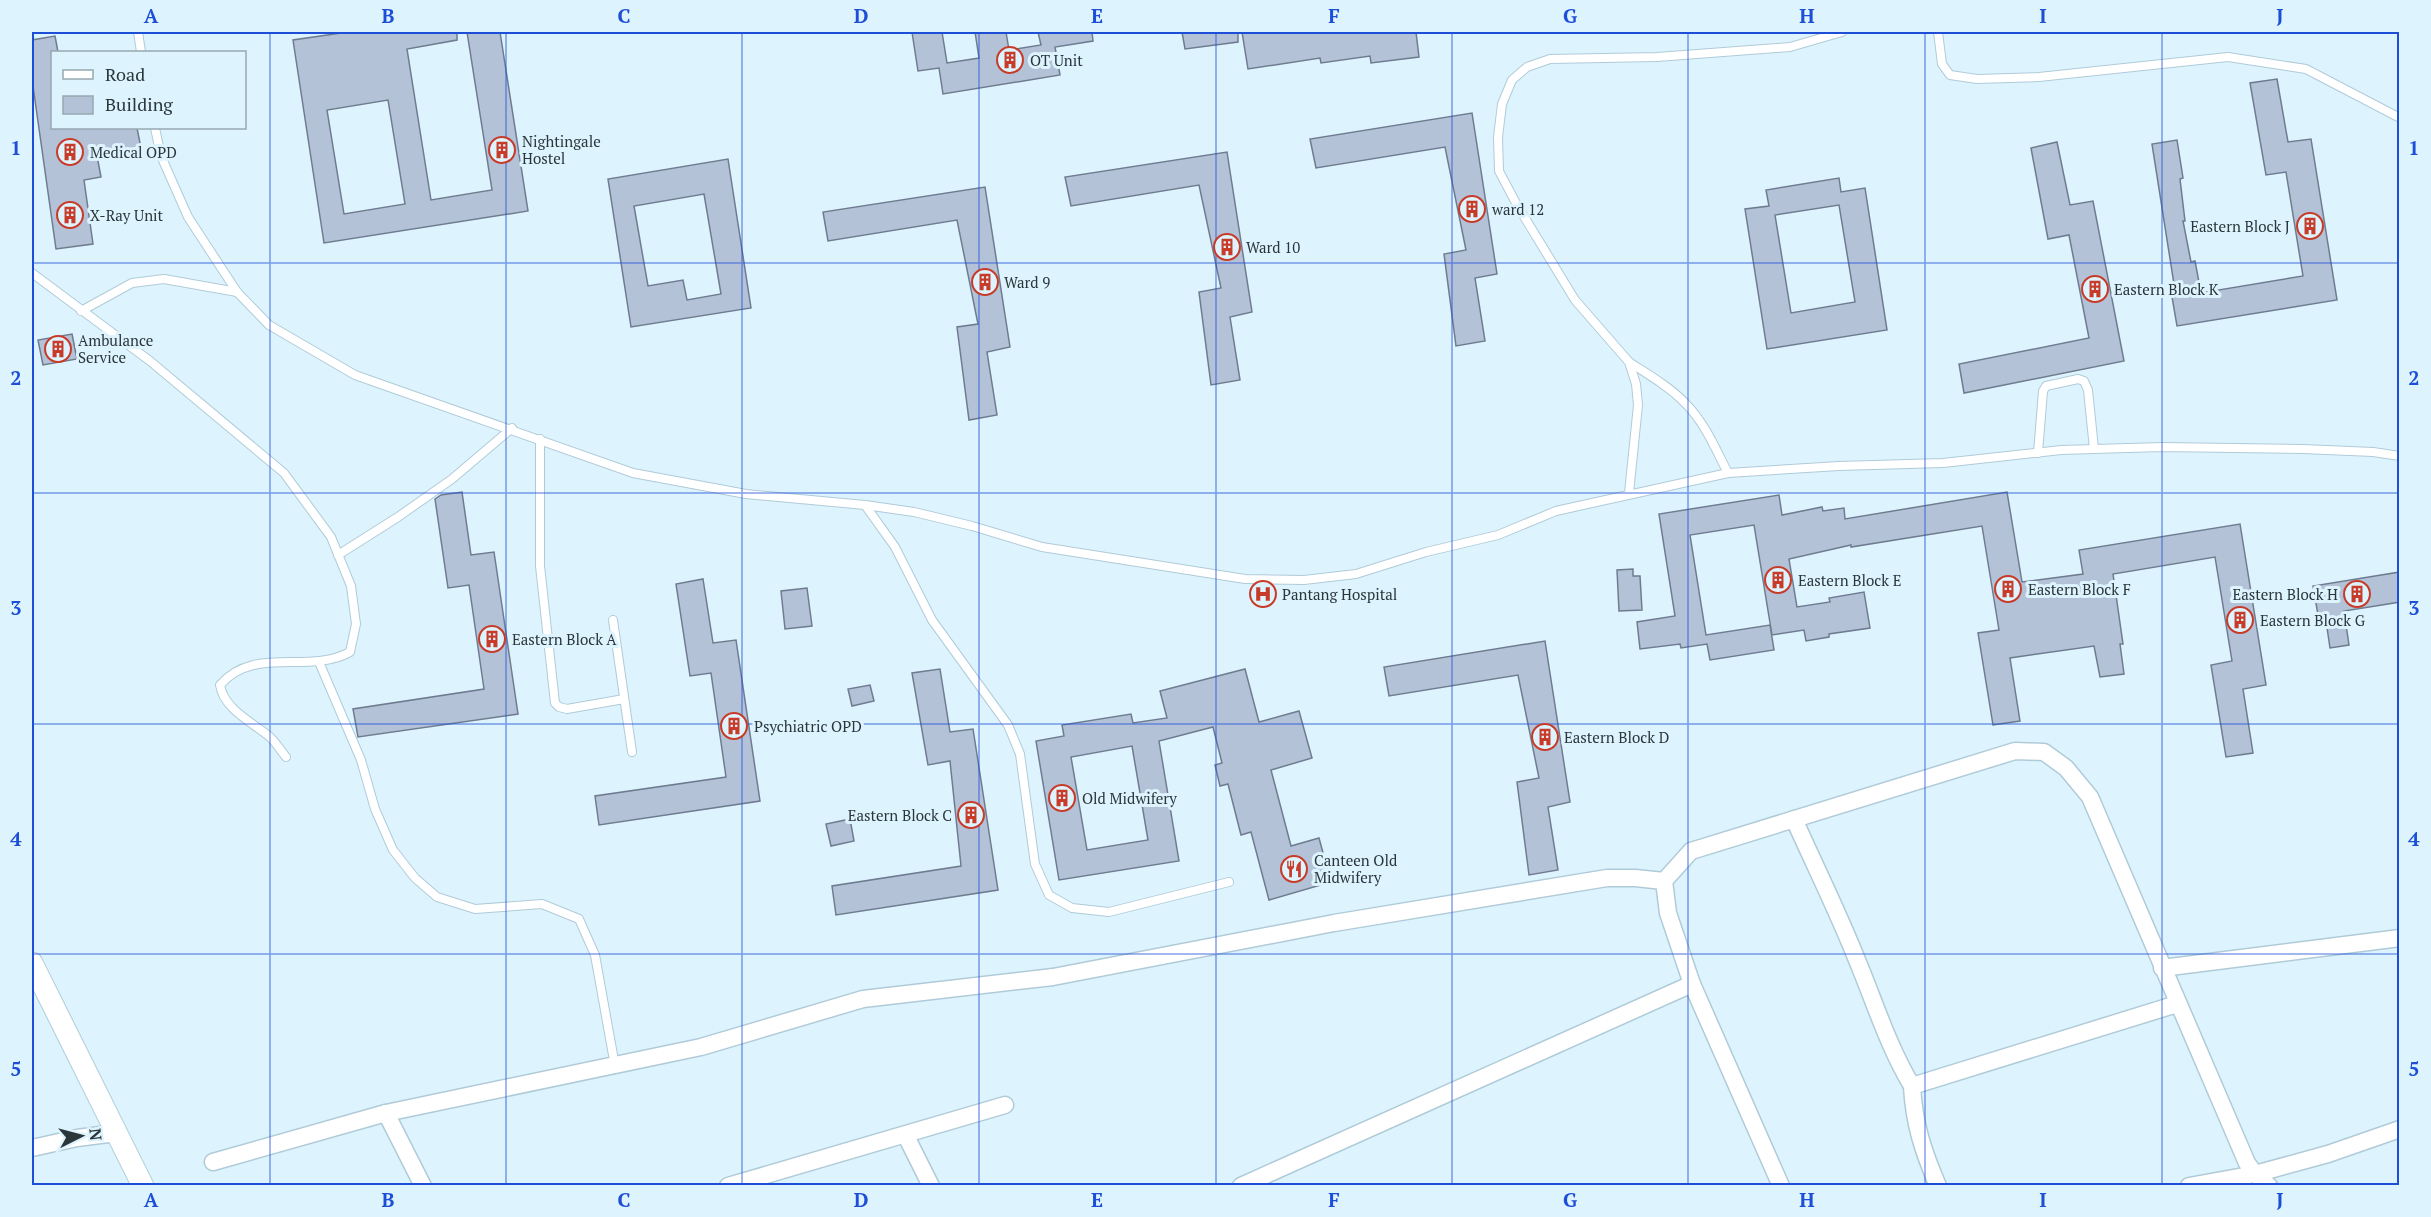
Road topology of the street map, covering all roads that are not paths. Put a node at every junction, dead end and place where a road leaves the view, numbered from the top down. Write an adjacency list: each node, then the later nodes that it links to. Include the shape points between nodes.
1 (138, 32): 4 (lane)
2 (1842, 32): 10 (lane, via 1790,47 1550,60 1527,67 1512,80 1502,104 1499,171 1575,300)
3 (1938, 32): 5 (lane, via 1942,64 1950,75 1977,79 2039,77 2228,57 2306,69)
4 (141, 51)
5 (2400, 118)
6 (155, 129): 8 (lane, via 161,156 188,217)
7 (32, 273): 9 (lane)
8 (237, 292): 9 (lane, via 164,279 132,283); 11 (lane, via 269,325 355,375)
9 (81, 311): 19 (lane, via 150,361 284,473 331,537)
10 (1629, 362): 16 (lane, via 1687,405 1712,440); 17 (lane, via 1638,405)
11 (512, 428): 12 (lane); 19 (lane, via 452,479)
12 (540, 438): 18 (lane, via 633,473 746,494); 22 (lane, via 540,566 555,703 567,709)
13 (2094, 449): 14 (lane); 14 (lane, via 2088,390 2084,381 2078,379 2046,386 2043,391); 15 (lane, via 2303,449)
14 (2038, 453): 16 (lane, via 1943,464)
15 (2400, 456)
16 (1728, 473): 17 (lane)
17 (1629, 494): 18 (lane, via 1556,511 1498,535 1356,574 1304,580 1245,579 1042,548 972,526)
18 (865, 505): 27 (lane, via 894,547 932,620 1008,725 1020,754 1035,864 1049,895 1072,908 1109,912)
19 (338, 555): 21 (lane, via 351,586 356,624 350,652 335,660)
20 (613, 620): 22 (lane)
21 (319, 662): 24 (lane, via 254,663 220,685 222,695 274,741); 33 (lane, via 361,760 375,809 393,850 415,878 437,897 475,909 542,904 579,918 595,955)
22 (624, 699): 23 (lane)
23 (632, 752)
24 (286, 757)
25 (1794, 819): 26 (street, via 1691,851); 30 (street, via 2015,750 2044,752 2066,768 2090,798); 34 (street)
26 (1664, 881): 31 (street, via 1668,913); 33 (street, via 1607,878 1334,923 1053,978 863,999 701,1047)
27 (1229, 882)
28 (2400, 938): 30 (street)
29 (32, 963): 38 (street)
30 (2162, 968): 32 (street)
31 (1692, 984): 47 (street); 48 (street)
32 (2177, 1004): 34 (street); 42 (street)
33 (615, 1066): 36 (street)
34 (1912, 1086): 49 (street, via 1920,1140)
35 (1005, 1105): 39 (street)
36 (386, 1113): 41 (street); 44 (street)
37 (2400, 1128): 42 (street, via 2328,1154)
38 (116, 1133): 40 (street); 43 (street)
39 (906, 1136): 45 (street); 46 (street)
40 (32, 1148)
41 (213, 1162)
42 (2255, 1174): 50 (street); 51 (street)
43 (142, 1185)
44 (423, 1185)
45 (728, 1185)
46 (931, 1185)
47 (1240, 1185)
48 (1781, 1185)
49 (1938, 1185)
50 (2189, 1185)
51 (2269, 1185)

